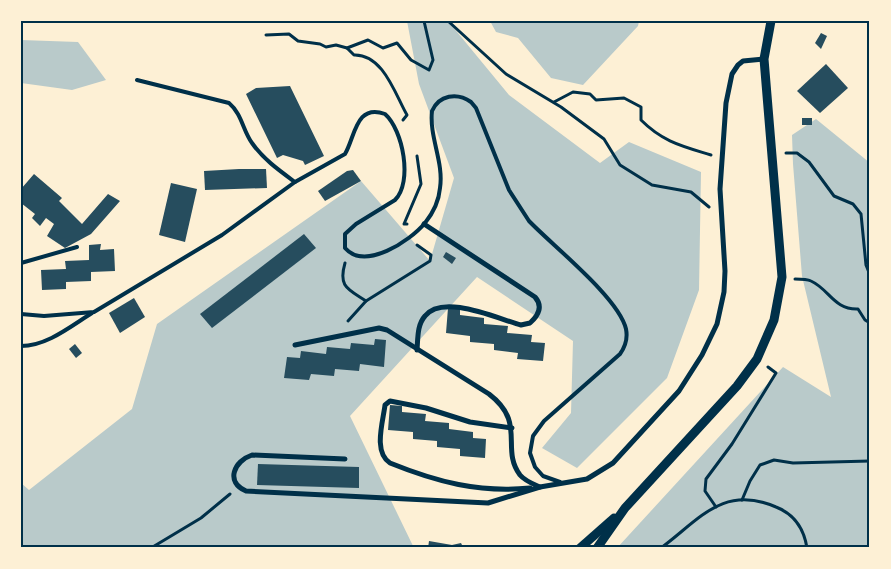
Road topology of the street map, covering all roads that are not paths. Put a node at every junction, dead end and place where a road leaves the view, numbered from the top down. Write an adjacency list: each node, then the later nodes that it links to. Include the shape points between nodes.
1 (771, 21): 2 (street)
2 (764, 59): 15 (street, via 743,61 732,74 726,103 720,158 725,272 722,308 708,344 670,403 613,463 592,477); 17 (street, via 782,277 774,320 757,359 713,413)
3 (137, 80): 4 (lane, via 229,103 252,143)
4 (295, 182): 5 (lane, via 345,154 356,125 365,114 380,112 388,117 404,158 402,190 395,200 349,229 343,240 348,251 358,256 375,255 409,238); 8 (lane, via 222,235)
5 (424, 224): 12 (street, via 535,297 540,304 530,323 521,325 464,308 435,309 424,316); 15 (lane, via 434,208 441,181 432,111 434,105 446,97 460,97 476,108 509,190 524,214 616,308 627,331 626,343 620,354 544,421 531,441 531,457 538,472 550,480)
6 (77, 247): 7 (lane)
7 (21, 263)
8 (94, 312): 9 (lane, via 44,316); 11 (lane, via 51,338 32,346)
9 (21, 314)
10 (295, 345): 12 (street, via 384,329)
11 (21, 346)
12 (417, 350): 13 (street, via 496,399 506,410)
13 (512, 428): 16 (street, via 517,470 524,479); 16 (street, via 470,422 390,401 385,405 381,449 390,463 459,486 508,490)
14 (345, 460): 16 (street, via 252,455 245,457 234,470 234,480 238,488 246,491 477,503 496,502)
15 (570, 483): 16 (street)
16 (540, 487)
17 (625, 508): 18 (street); 19 (street)
18 (580, 548)
19 (597, 548)

